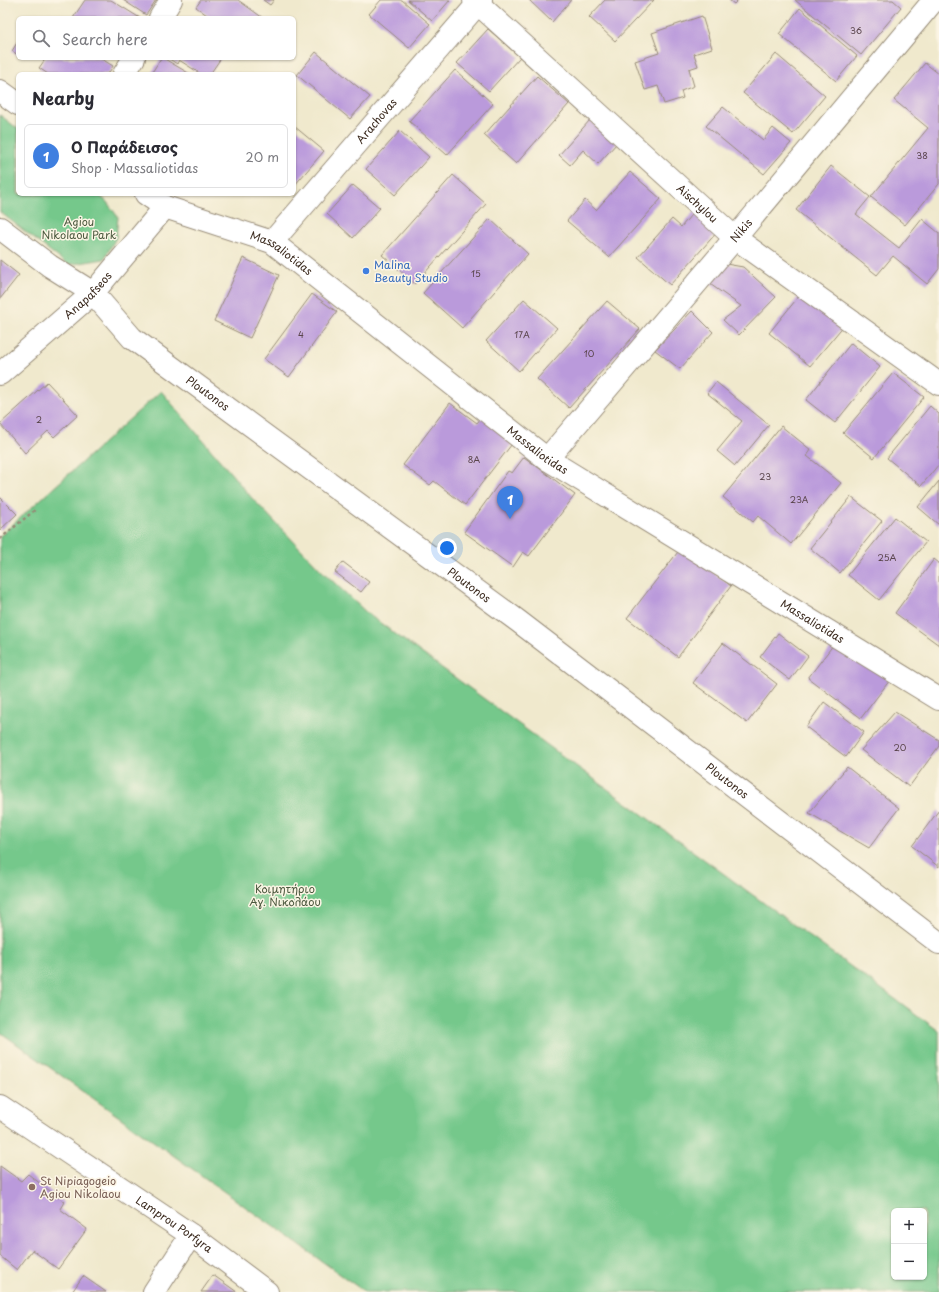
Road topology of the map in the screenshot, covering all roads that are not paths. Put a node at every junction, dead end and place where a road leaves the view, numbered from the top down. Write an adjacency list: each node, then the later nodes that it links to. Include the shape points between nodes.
1 (171, 0): 4 (street)
2 (934, 0): 12 (street, Nikis)
3 (478, 1): 12 (street, Aischylou); 13 (street, Arachovas)
4 (161, 16)
5 (133, 60): 6 (street)
6 (125, 72)
7 (0, 91): 8 (street)
8 (16, 103)
9 (149, 196): 10 (street, Massaliotidas)
10 (165, 207): 13 (street, Massaliotidas); 14 (street, Anapafseos)
11 (0, 228): 14 (street, Ploutonos, via 50,266)
12 (735, 238): 16 (street, Aischylou); 17 (street, Nikis)
13 (272, 242): 17 (street, Massaliotidas)
14 (93, 293): 15 (street, Anapafseos); 19 (street, Ploutonos, via 132,338 524,625)
15 (0, 374)
16 (939, 384)
17 (547, 458): 18 (street, Massaliotidas)
18 (939, 699)
19 (939, 943)
20 (0, 1107): 21 (street, Lamprou Porfyra)
21 (191, 1235): 22 (street); 23 (street, Lamprou Porfyra)
22 (154, 1292)
23 (267, 1292)

